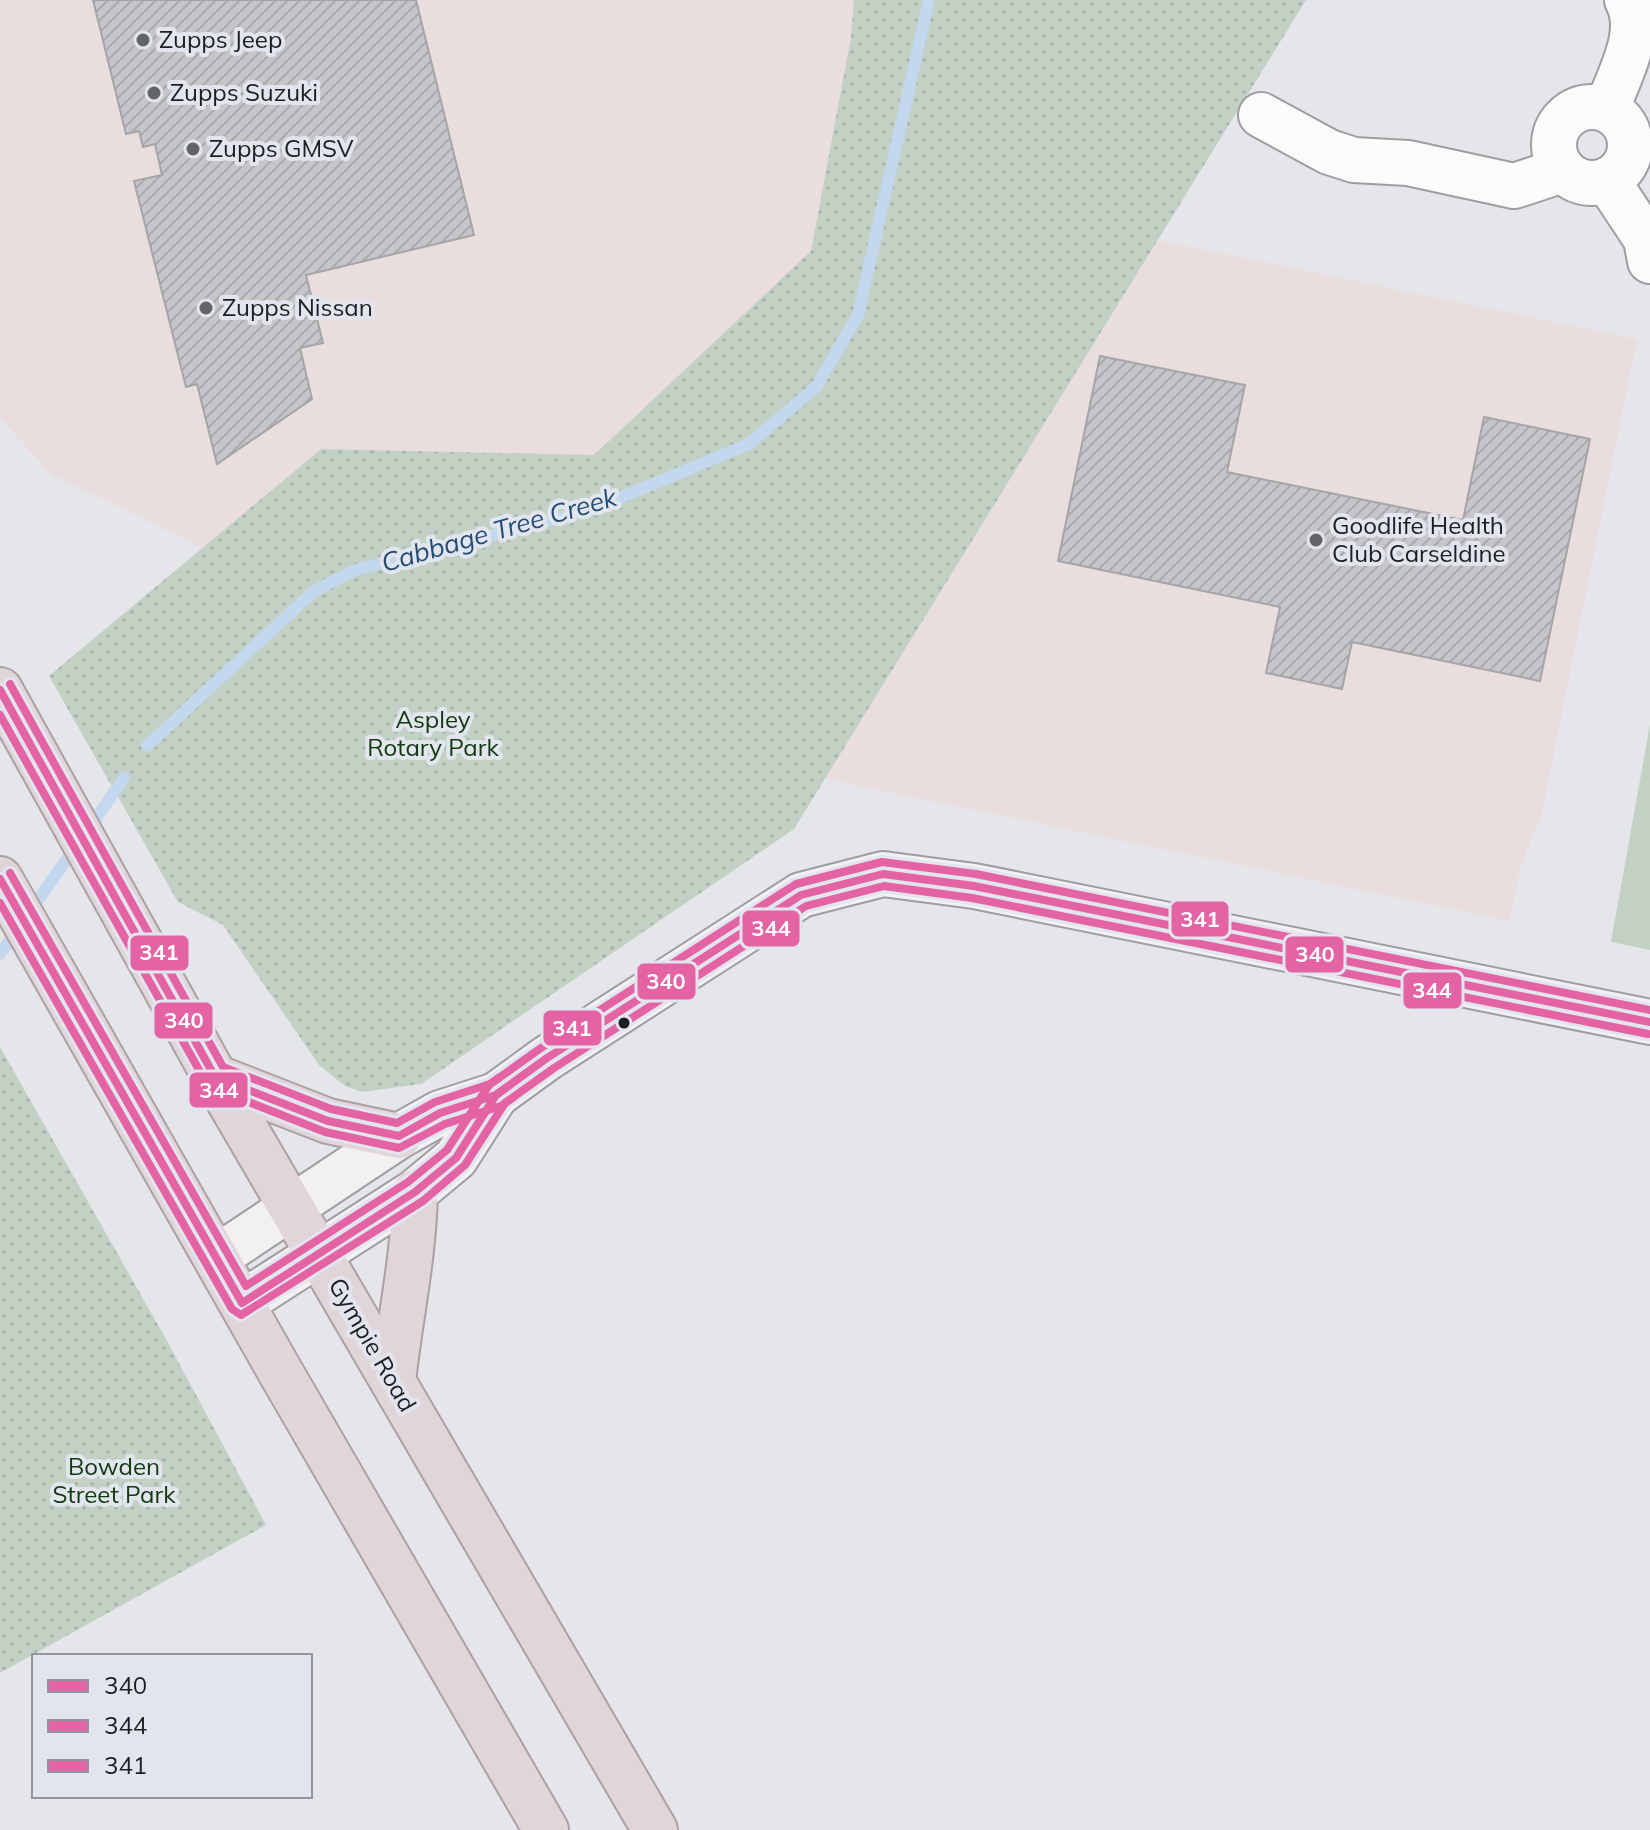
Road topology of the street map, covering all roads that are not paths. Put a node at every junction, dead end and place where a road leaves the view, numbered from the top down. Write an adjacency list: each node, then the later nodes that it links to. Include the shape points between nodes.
1 (1627, 0): 2 (street, via 1633,35)
2 (1607, 109): 4 (street, via 1581,108 1560,123 1553,147); 5 (street, via 1626,126 1630,151 1626,163)
3 (1261, 115): 4 (street, via 1354,160 1408,163 1514,186)
4 (1563, 170): 5 (street, via 1583,182)
5 (1607, 180): 6 (street, via 1646,239)
6 (1650, 261)
7 (0, 690): 10 (highway, Gympie Road)
8 (0, 879): 16 (highway)
9 (1650, 1022): 11 (street, via 974,886 883,874 801,895)
10 (215, 1077): 12 (highway, via 328,1121); 14 (highway, Gympie Road)
11 (496, 1095): 12 (street, via 440,1113); 13 (street, via 456,1158)
12 (399, 1136): 14 (street)
13 (415, 1192): 15 (street); 18 (highway, via 414,1237)
14 (292, 1210): 15 (highway, Gympie Road); 16 (street)
15 (319, 1251): 17 (street); 18 (highway, Gympie Road)
16 (217, 1257): 17 (highway)
17 (242, 1303): 19 (highway)
18 (393, 1381): 20 (highway, Gympie Road)
19 (546, 1830)
20 (655, 1830)

